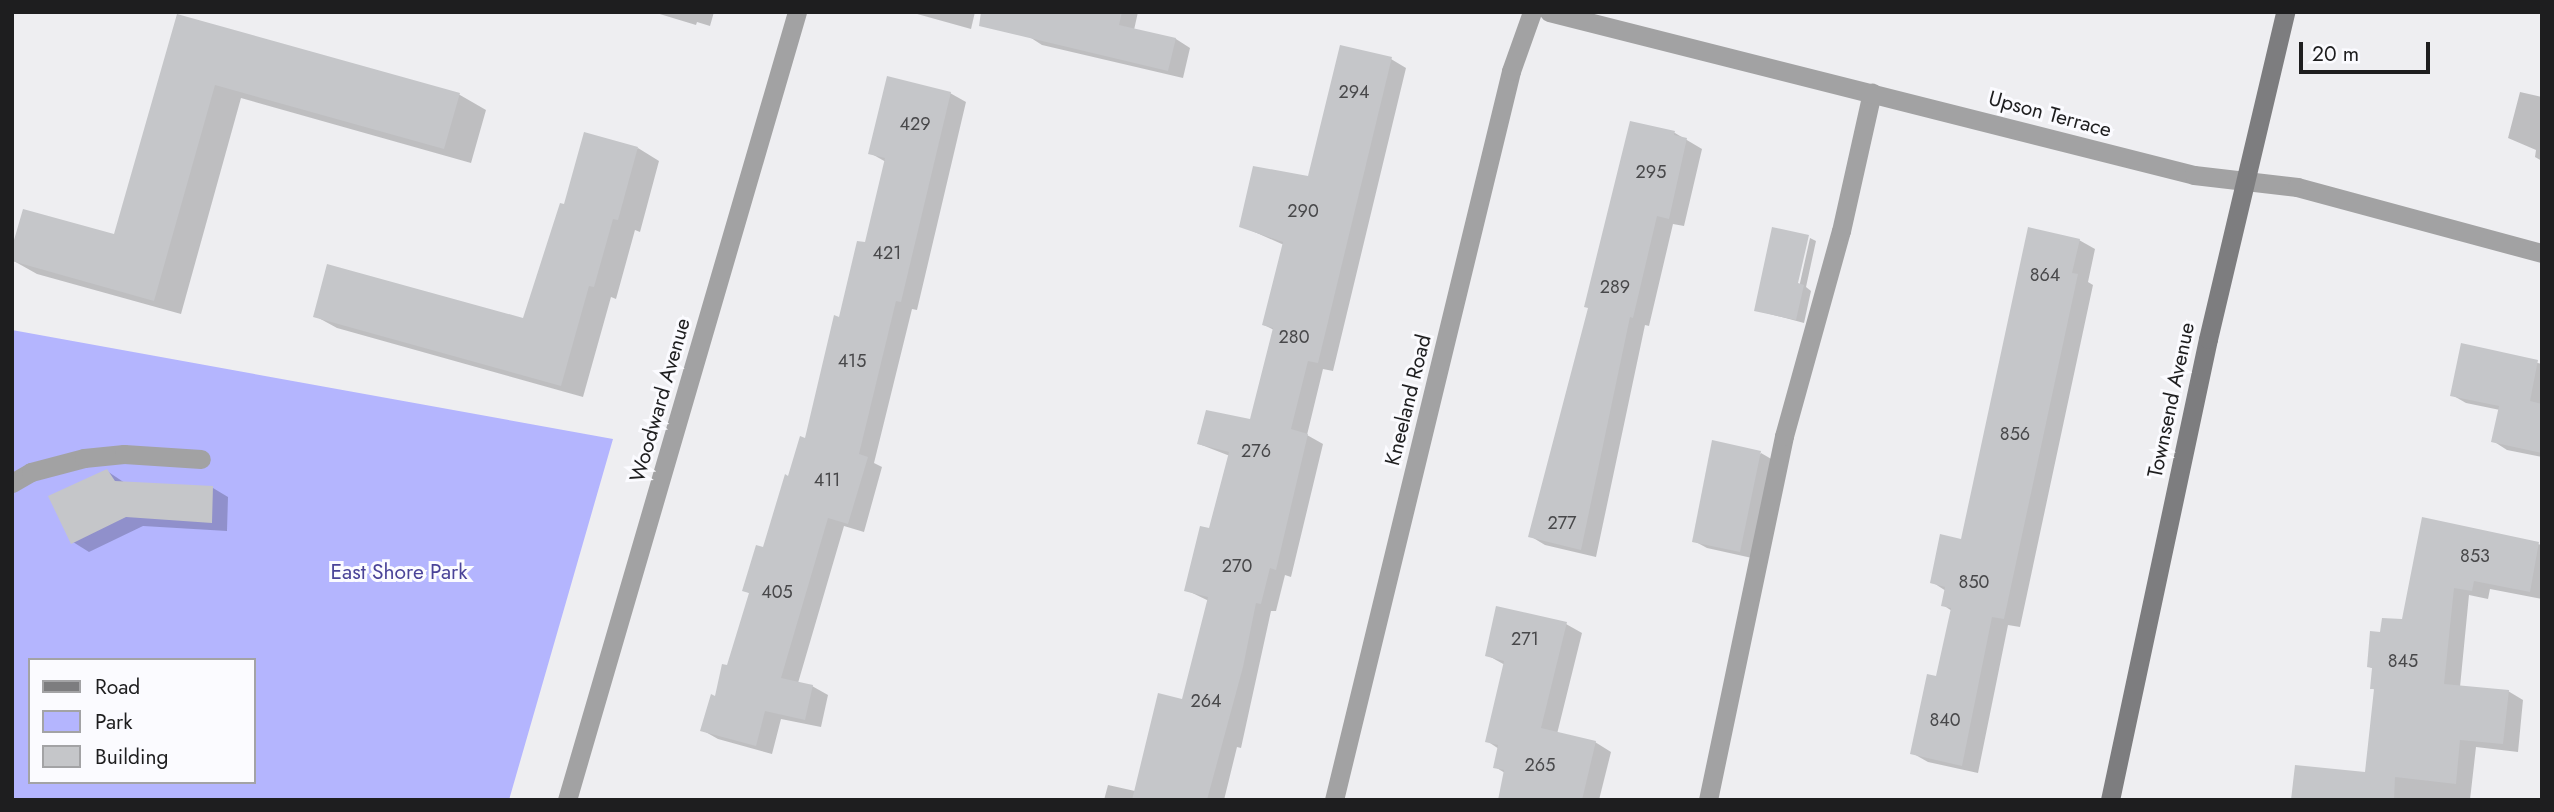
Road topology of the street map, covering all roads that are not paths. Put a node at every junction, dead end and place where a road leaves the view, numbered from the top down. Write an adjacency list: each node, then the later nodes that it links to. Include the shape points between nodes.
1 (797, 12): 10 (street, Woodward Avenue)
2 (1532, 12): 11 (street, Kneeland Road, via 1511,71)
3 (1549, 12): 5 (street, Upson Terrace)
4 (2285, 12): 6 (main road, Townsend Avenue)
5 (1872, 92): 6 (street, Upson Terrace, via 2194,175); 12 (street, via 1841,231 1784,436)
6 (2244, 181): 7 (street, Upson Terrace, via 2297,187); 13 (main road, Townsend Avenue)
7 (2542, 253)
8 (201, 459): 9 (street, via 124,454 84,458 31,472)
9 (12, 483)
10 (567, 800)
11 (1334, 800)
12 (1708, 800)
13 (2110, 800)

